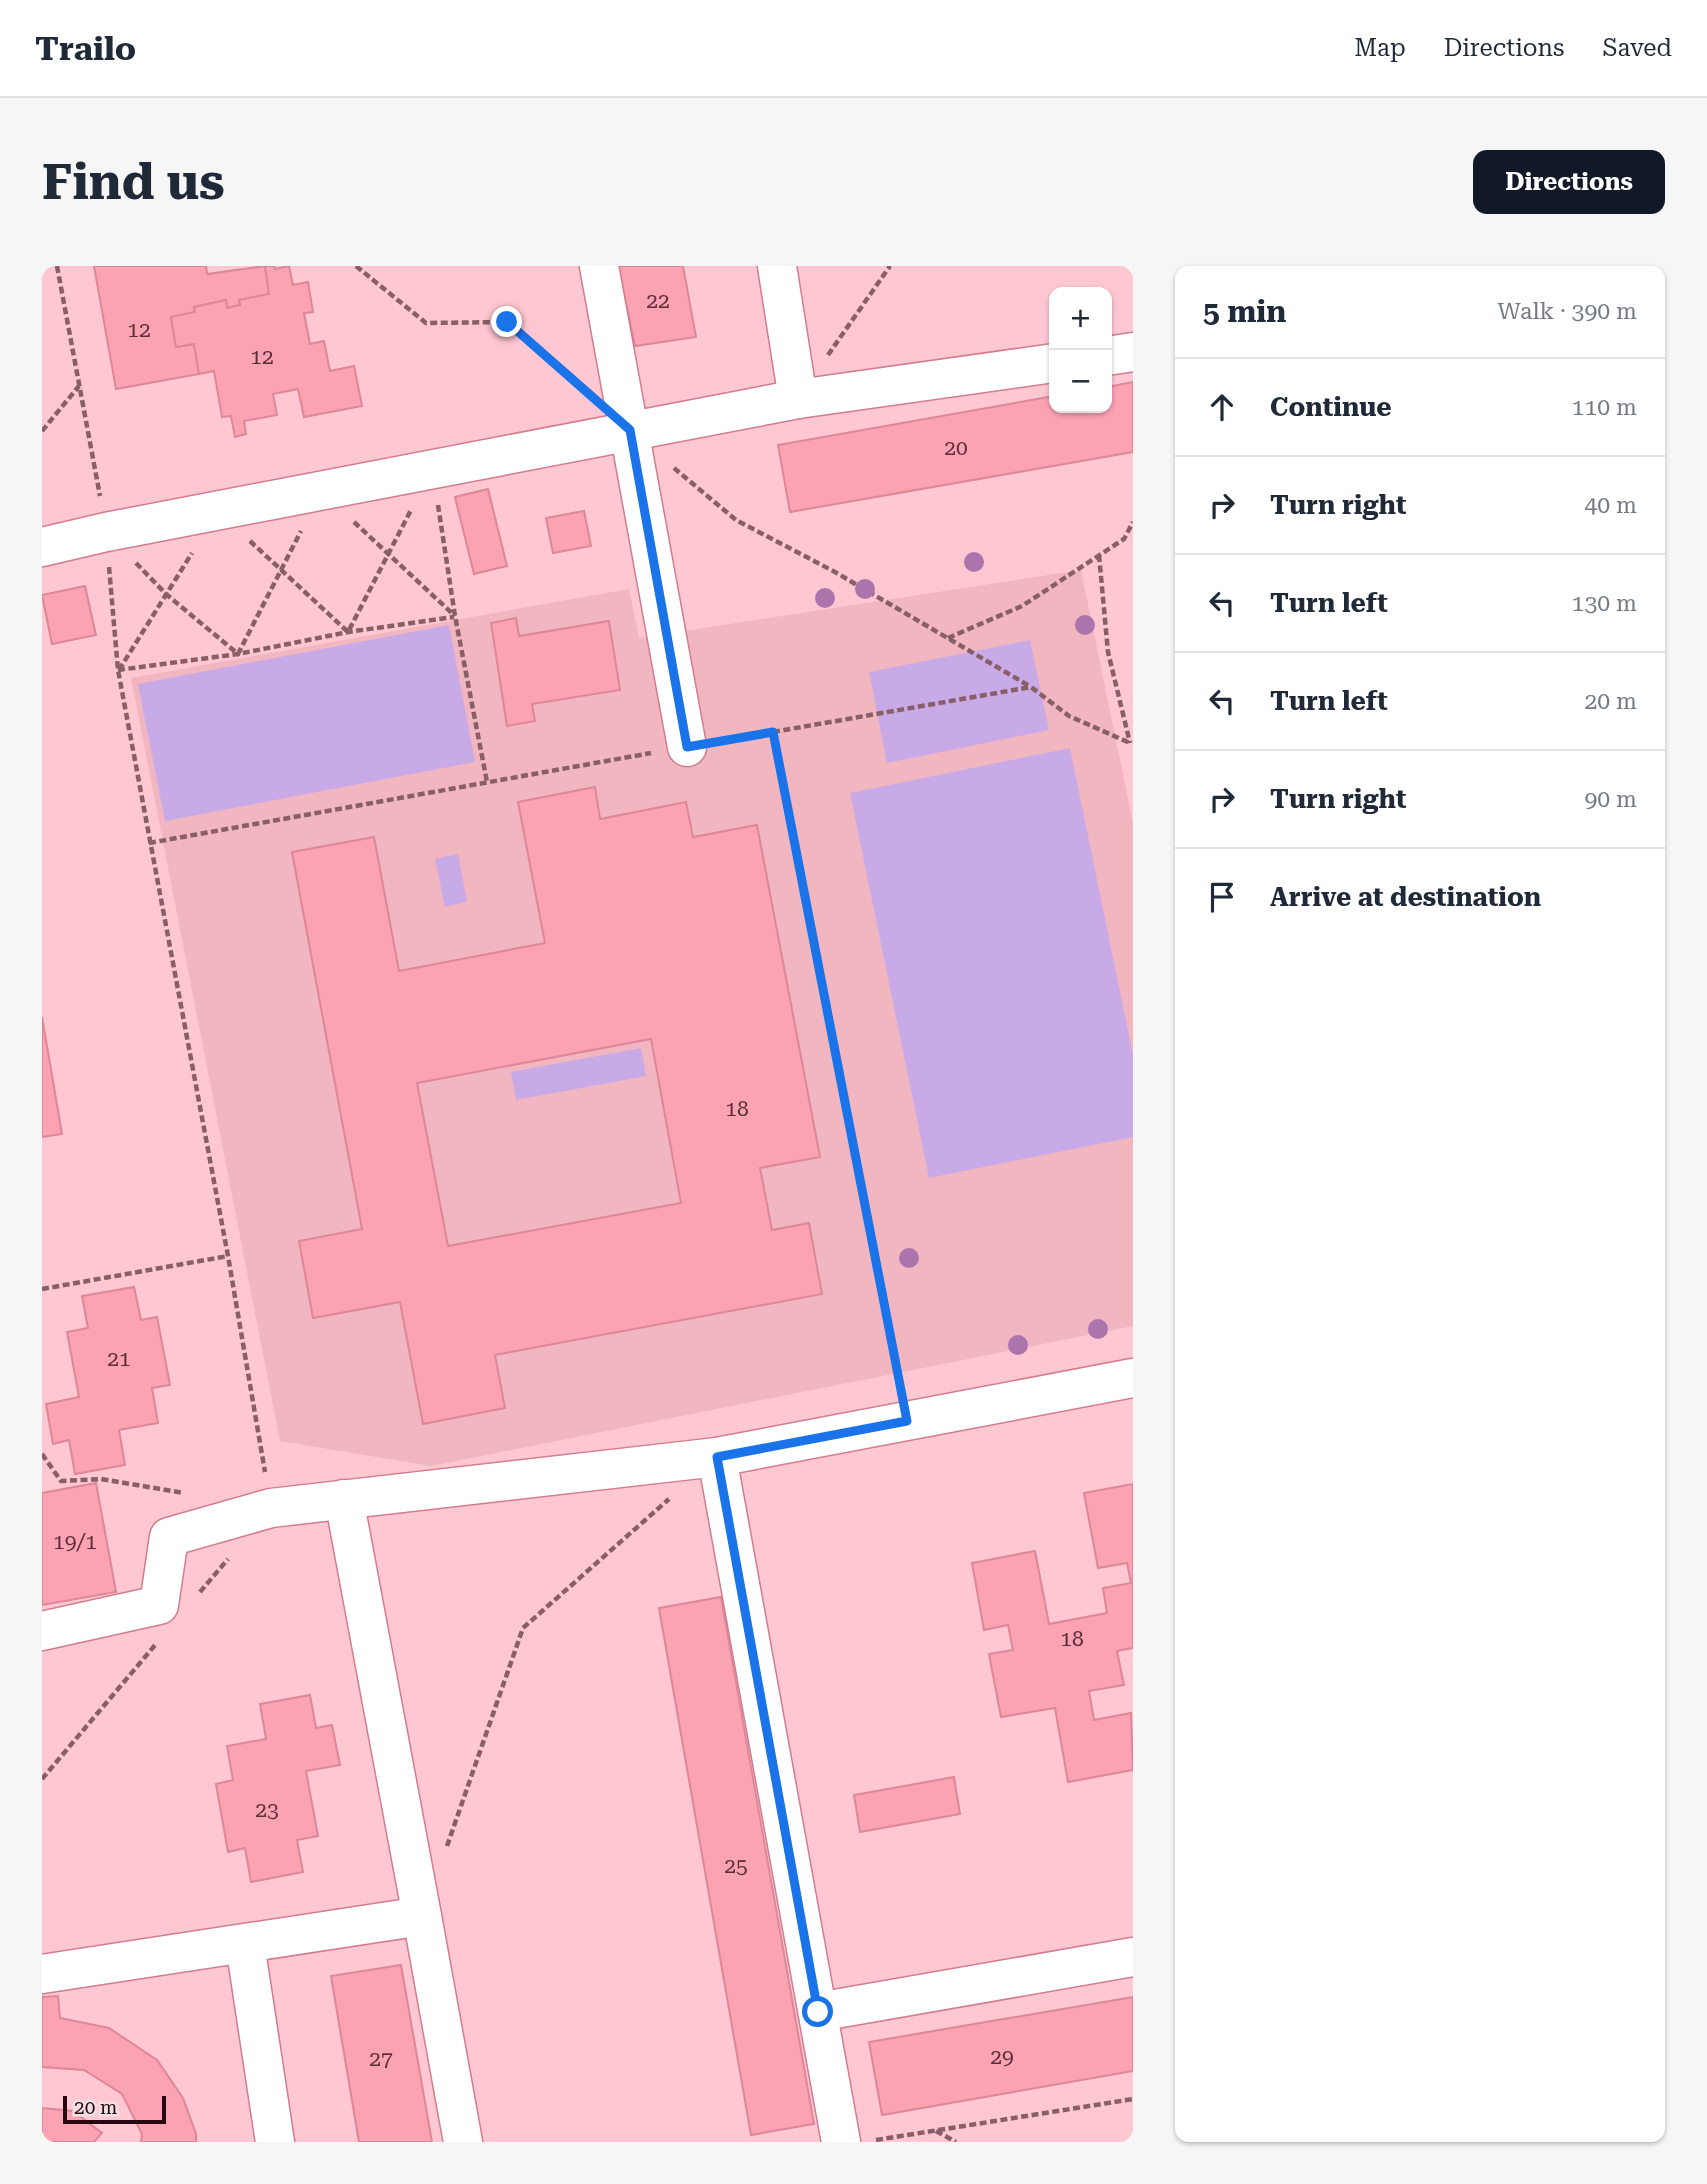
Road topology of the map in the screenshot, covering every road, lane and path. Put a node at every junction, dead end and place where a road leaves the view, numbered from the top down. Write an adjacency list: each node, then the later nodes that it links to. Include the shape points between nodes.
1 (57, 266): 9 (path)
2 (356, 266): 10 (path, via 426,323 507,322)
3 (599, 266): 12 (lane)
4 (778, 266): 11 (lane)
5 (890, 266): 11 (path)
6 (1133, 352): 7 (lane)
7 (1112, 355)
8 (1049, 364): 11 (lane)
9 (79, 385): 13 (path); 19 (path)
10 (589, 394)
11 (798, 399): 12 (lane)
12 (630, 430): 15 (lane); 33 (lane)
13 (42, 431)
14 (672, 466): 27 (path, via 736,520)
15 (433, 470): 16 (lane); 21 (path); 25 (path)
16 (321, 491): 17 (lane); 21 (path); 23 (path)
17 (218, 511): 19 (lane); 23 (path); 24 (path)
18 (1133, 522): 22 (path, via 1124,538)
19 (106, 532): 20 (lane); 24 (path); 29 (path)
20 (42, 547)
21 (389, 554): 25 (path); 26 (path)
22 (1099, 555): 27 (path, via 1021,606); 32 (path, via 1108,652)
23 (281, 570): 26 (path); 28 (path)
24 (166, 594): 28 (path); 29 (path)
25 (455, 616): 26 (path); 34 (path)
26 (348, 632): 28 (path)
27 (947, 638): 30 (path)
28 (238, 654): 29 (path)
29 (118, 670): 35 (path)
30 (1031, 687): 31 (path); 32 (path, via 1069,716)
31 (773, 732): 33 (path); 39 (path)
32 (1132, 744)
33 (687, 747): 34 (path)
34 (487, 783): 35 (path)
35 (149, 844): 36 (path)
36 (228, 1256): 37 (path); 45 (path)
37 (42, 1289)
38 (1133, 1378): 39 (lane)
39 (907, 1421): 41 (lane)
40 (42, 1454): 43 (path, via 61,1481 101,1479)
41 (717, 1457): 44 (lane); 52 (lane)
42 (676, 1493): 47 (path, via 523,1628)
43 (193, 1494)
44 (344, 1499): 45 (lane); 48 (lane)
45 (271, 1507): 46 (lane, via 169,1537 159,1605)
46 (42, 1630)
47 (445, 1851)
48 (422, 1916): 49 (lane); 56 (lane)
49 (246, 1944): 51 (lane); 55 (lane)
50 (1133, 1957): 52 (lane)
51 (42, 1974)
52 (818, 2012): 57 (lane)
53 (1133, 2099): 54 (path)
54 (935, 2131): 58 (path); 59 (path)
55 (275, 2142)
56 (463, 2142)
57 (841, 2142)
58 (865, 2142)
59 (956, 2142)

